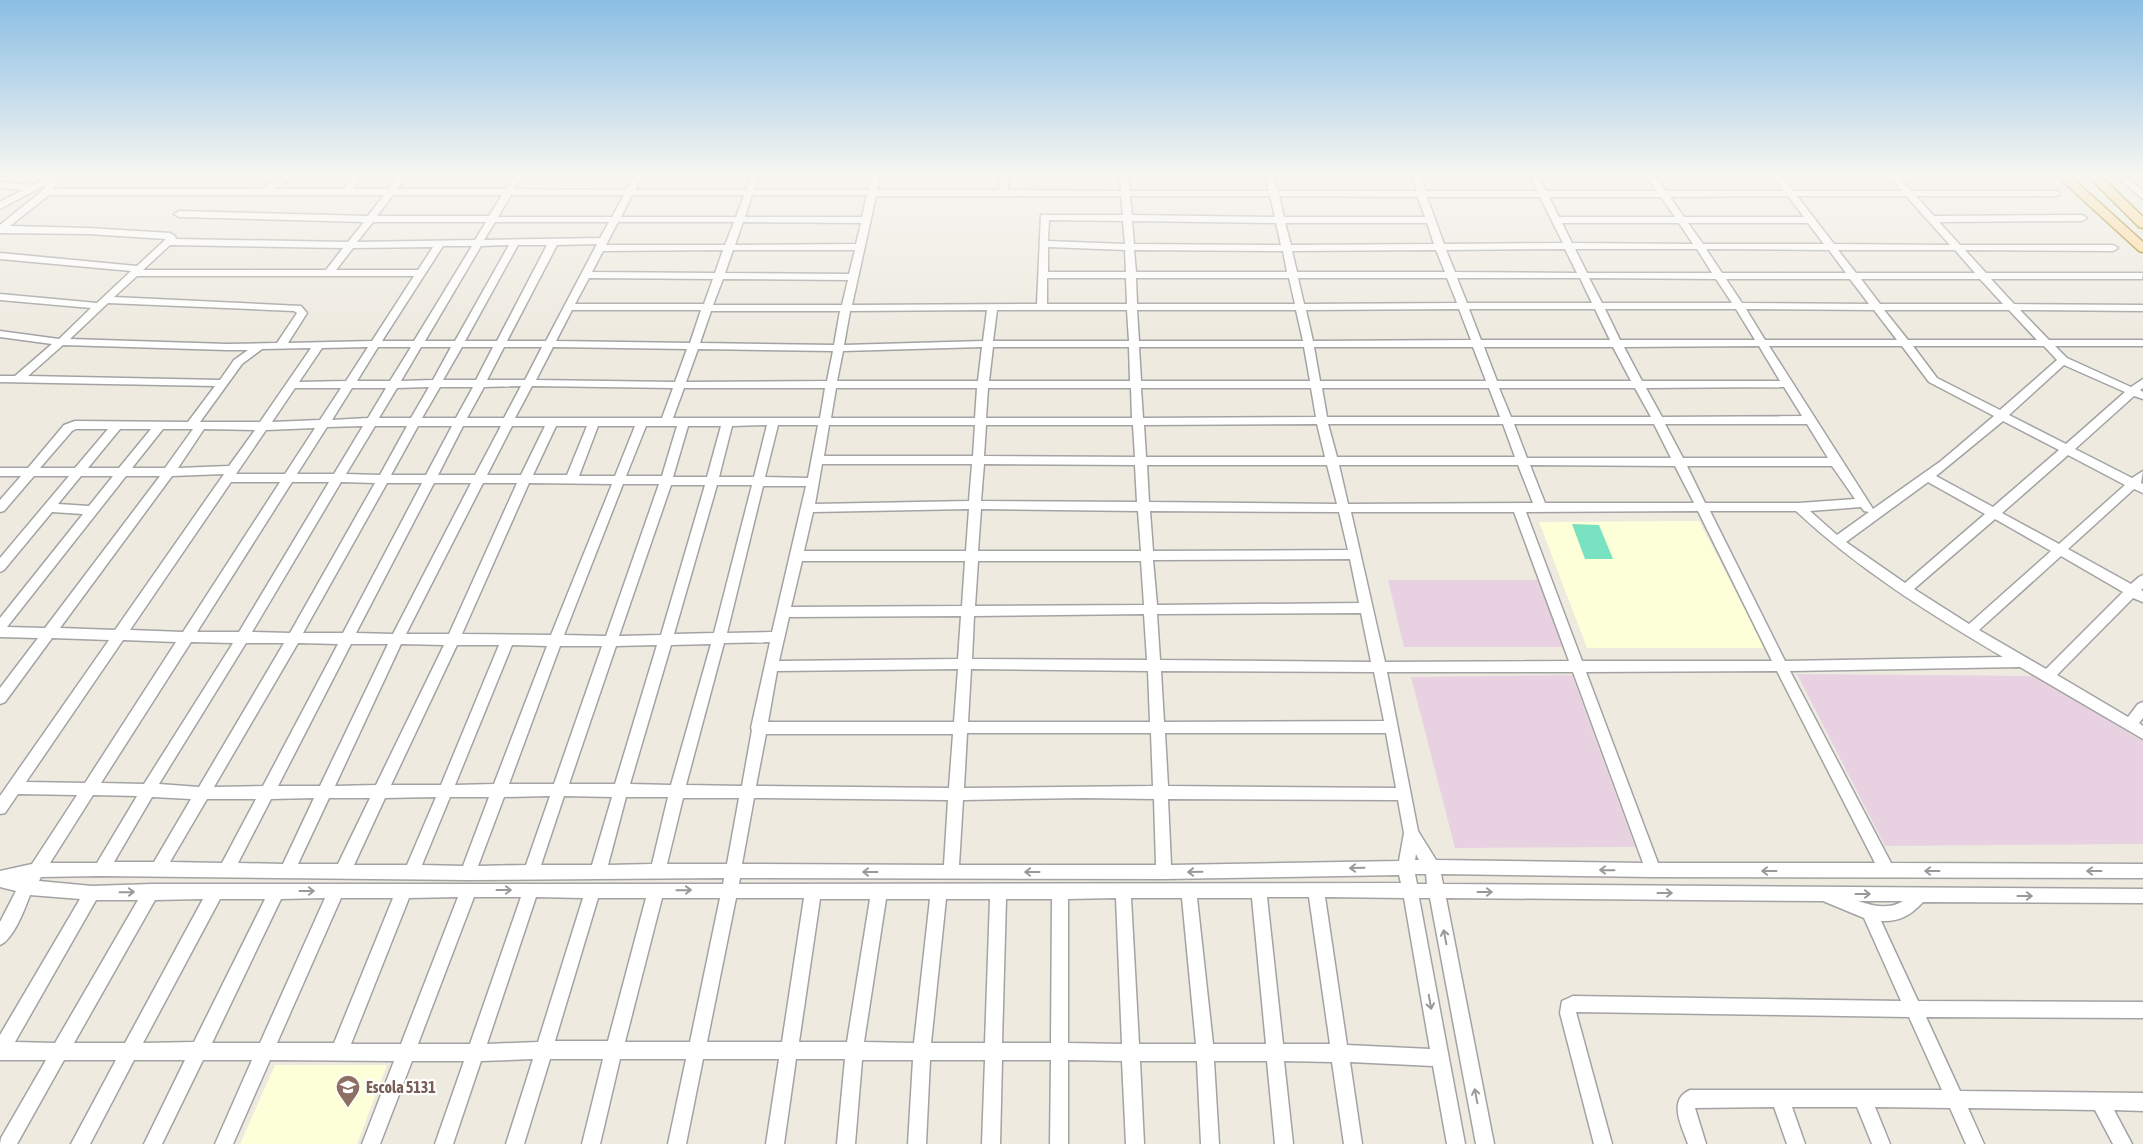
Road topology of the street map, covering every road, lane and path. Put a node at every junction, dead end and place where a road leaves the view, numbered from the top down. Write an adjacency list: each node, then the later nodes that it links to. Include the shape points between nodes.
1 (9, 229): 18 (street, via 170,236)
2 (362, 229): 23 (street)
3 (486, 229): 19 (street)
4 (611, 229): 21 (street)
5 (736, 229): 26 (street)
6 (865, 229): 27 (street)
7 (1044, 229): 22 (street)
8 (1128, 229): 28 (street)
9 (1282, 229): 32 (street)
10 (1433, 229): 29 (street)
11 (1560, 229): 24 (street)
12 (1688, 229): 30 (street)
13 (1819, 229): 25 (street)
14 (1939, 229): 31 (street)
15 (2122, 229): 34 (main road)
16 (516, 241): 17 (street); 19 (street); 80 (street)
17 (554, 241): 21 (street); 81 (street)
18 (169, 242): 23 (street); 36 (street)
19 (479, 242): 20 (street); 72 (street)
20 (440, 243): 23 (street); 38 (street)
21 (603, 244): 26 (street); 39 (street)
22 (1044, 244): 28 (street); 40 (street)
23 (350, 245): 37 (street)
24 (1568, 246): 29 (street); 30 (street); 43 (street)
25 (1832, 246): 30 (street); 31 (street); 47 (street)
26 (730, 247): 27 (street); 44 (street)
27 (861, 247): 50 (street)
28 (1129, 247): 32 (street); 41 (street)
29 (1440, 247): 32 (street); 45 (street)
30 (1700, 247): 46 (street)
31 (1955, 247): 33 (street); 48 (street)
32 (1286, 248): 42 (street)
33 (2113, 248)
34 (2143, 248)
35 (0, 256): 36 (street)
36 (137, 271): 37 (street); 52 (street)
37 (329, 273): 38 (street)
38 (420, 273): 71 (street)
39 (587, 275): 44 (street); 59 (street)
40 (1042, 275): 41 (street); 53 (street)
41 (1132, 275): 42 (street); 60 (street)
42 (1293, 275): 45 (street); 55 (street)
43 (1582, 275): 45 (street); 46 (street); 57 (street)
44 (720, 276): 50 (street); 54 (street)
45 (1451, 276): 56 (street)
46 (1719, 276): 47 (street); 58 (street)
47 (1854, 276): 48 (street); 61 (street)
48 (1982, 276): 49 (street); 62 (street)
49 (2142, 276)
50 (854, 277): 63 (street)
51 (0, 297): 52 (street)
52 (103, 303): 67 (street); 78 (street, via 296,308 302,313)
53 (1042, 305): 60 (street); 64 (street)
54 (709, 306): 59 (street); 63 (street); 85 (street)
55 (1299, 306): 56 (street); 60 (street); 82 (street)
56 (1463, 306): 57 (street); 83 (street)
57 (1598, 306): 58 (street); 76 (street)
58 (1737, 306): 61 (street); 68 (street)
59 (570, 307): 73 (street)
60 (1131, 307): 75 (street)
61 (1878, 307): 62 (street); 77 (street)
62 (2011, 307): 65 (street); 69 (street)
63 (846, 308): 64 (street); 87 (street)
64 (992, 308): 74 (street)
65 (2143, 308)
66 (0, 334): 67 (street)
67 (61, 342): 86 (street); 91 (street)
68 (1760, 343): 76 (street); 77 (street); 101 (street)
69 (2045, 343): 70 (street); 77 (street); 88 (street)
70 (2143, 343)
71 (376, 344): 72 (street); 79 (street); 103 (street)
72 (417, 344): 80 (street); 104 (street)
73 (550, 344): 81 (street); 85 (street); 94 (street)
74 (989, 344): 75 (street); 87 (street); 107 (street)
75 (1133, 344): 82 (street); 99 (street)
76 (1617, 344): 83 (street); 100 (street)
77 (1906, 344): 109 (street, via 1934,380)
78 (281, 345): 79 (street); 84 (street)
79 (319, 345): 102 (street)
80 (459, 345): 81 (street); 105 (street)
81 (499, 345): 97 (street)
82 (1308, 345): 83 (street); 95 (street)
83 (1479, 345): 96 (street)
84 (260, 346): 86 (street); 89 (street)
85 (694, 346): 87 (street); 106 (street)
86 (226, 347): 89 (street)
87 (839, 348): 98 (street)
88 (2063, 360): 108 (street); 109 (street)
89 (238, 362): 93 (street)
90 (0, 379): 91 (street)
91 (16, 380): 93 (street)
92 (2143, 382): 108 (street)
93 (222, 383): 132 (street)
94 (529, 383): 97 (street); 106 (street); 118 (street)
95 (1315, 383): 96 (street); 99 (street); 116 (street)
96 (1492, 383): 100 (street); 125 (street)
97 (480, 384): 105 (street); 127 (street)
98 (832, 384): 106 (street); 107 (street); 114 (street)
99 (1136, 384): 107 (street); 115 (street)
100 (1638, 384): 101 (street); 110 (street)
101 (1788, 384): 111 (street)
102 (292, 385): 103 (street); 131 (street)
103 (350, 385): 104 (street); 128 (street)
104 (393, 385): 105 (street); 117 (street)
105 (437, 385): 126 (street)
106 (680, 385): 122 (street)
107 (983, 385): 124 (street)
108 (2138, 394): 133 (street)
109 (2001, 416): 133 (street); 147 (street)
110 (1658, 420): 111 (street); 125 (street); 139 (street)
111 (1810, 420): 140 (street)
112 (728, 421): 113 (street); 123 (street); 157 (street)
113 (774, 421): 114 (street); 158 (street)
114 (825, 421): 124 (street); 134 (street)
115 (1138, 421): 116 (street); 124 (street); 136 (street)
116 (1322, 421): 125 (street); 137 (street)
117 (371, 422): 126 (street); 128 (street); 150 (street)
118 (508, 422): 119 (street); 127 (street); 152 (street)
119 (552, 422): 120 (street); 153 (street)
120 (594, 422): 121 (street); 154 (street)
121 (642, 422): 122 (street); 155 (street)
122 (666, 422): 123 (street)
123 (684, 422): 156 (street)
124 (980, 422): 135 (street)
125 (1507, 422): 138 (street)
126 (416, 423): 127 (street); 148 (street)
127 (461, 423): 151 (street)
128 (324, 424): 131 (street); 149 (street)
129 (117, 425): 130 (street); 142 (street, via 71,426); 145 (street)
130 (159, 426): 132 (street); 143 (street)
131 (264, 426): 132 (street); 146 (street)
132 (196, 427): 144 (street)
133 (2068, 450): 160 (street); 173 (street)
134 (817, 460): 135 (street); 159 (street)
135 (978, 460): 136 (street); 162 (street)
136 (1140, 460): 137 (street); 163 (street)
137 (1331, 461): 138 (street); 170 (street)
138 (1522, 461): 139 (street); 164 (street)
139 (1679, 462): 140 (street); 165 (street)
140 (1834, 462): 161 (street)
141 (0, 472): 142 (street)
142 (31, 472): 145 (street); 167 (street)
143 (124, 472): 144 (street); 145 (street); 172 (street)
144 (169, 472): 146 (street); 192 (street)
145 (77, 473): 168 (street)
146 (231, 474): 149 (street); 193 (street)
147 (1927, 476): 173 (street); 174 (street)
148 (384, 478): 150 (street); 151 (street); 197 (street)
149 (289, 479): 150 (street); 194 (street)
150 (337, 479): 195 (street)
151 (430, 479): 152 (street); 200 (street)
152 (478, 479): 153 (street); 198 (street)
153 (525, 479): 154 (street); 201 (street)
154 (571, 480): 155 (street)
155 (620, 480): 156 (street); 203 (street)
156 (666, 481): 157 (street); 205 (street)
157 (713, 481): 158 (street); 204 (street)
158 (759, 482): 159 (street); 199 (street)
159 (814, 482): 169 (street)
160 (2140, 483): 176 (street)
161 (1864, 504): 166 (street); 174 (street)
162 (975, 505): 163 (street); 169 (street); 179 (street)
163 (1144, 506): 170 (street); 180 (street)
164 (1540, 507): 165 (street); 171 (street)
165 (1701, 507): 166 (street); 211 (street)
166 (1799, 507): 175 (street)
167 (0, 508)
168 (49, 508): 172 (street); 181 (street)
169 (808, 508): 178 (street)
170 (1344, 508): 171 (street); 177 (street)
171 (1518, 508): 210 (street)
172 (94, 510): 189 (street)
173 (1993, 513): 176 (street); 183 (street)
174 (1872, 514): 175 (street)
175 (1837, 542): 183 (street)
176 (2058, 550): 184 (street); 190 (street)
177 (1355, 554): 180 (street); 186 (street)
178 (796, 556): 179 (street); 188 (street)
179 (971, 556): 180 (street); 187 (street)
180 (1147, 556): 185 (street)
181 (0, 567)
182 (2143, 580): 184 (street)
183 (1906, 589): 190 (street)
184 (2138, 594): 213 (street)
185 (1150, 608): 186 (street); 187 (street); 208 (street)
186 (1367, 608): 212 (street)
187 (968, 610): 188 (street); 207 (street)
188 (783, 612): 196 (street)
189 (0, 627)
190 (1971, 630): 206 (street)
191 (0, 632): 192 (street)
192 (50, 632): 193 (street); 214 (street)
193 (120, 635): 194 (street); 222 (street)
194 (188, 637): 195 (street); 223 (street)
195 (243, 637): 197 (street); 224 (street)
196 (777, 637): 199 (street); 209 (street)
197 (294, 638): 200 (street); 234 (street)
198 (397, 638): 200 (street); 201 (street); 226 (street)
199 (719, 638): 204 (street); 231 (street)
200 (347, 639): 232 (street)
201 (453, 639): 202 (street); 227 (street)
202 (508, 640): 203 (street); 228 (street)
203 (556, 640): 205 (street); 229 (street)
204 (665, 640): 205 (street); 230 (street)
205 (610, 641): 225 (street)
206 (2021, 662): 211 (street); 213 (street)
207 (964, 664): 208 (street); 209 (street); 217 (street)
208 (1154, 664): 212 (street); 218 (street)
209 (771, 666): 220 (street)
210 (1576, 666): 211 (street); 212 (street); 246 (street)
211 (1781, 666): 257 (street)
212 (1379, 667): 219 (street)
213 (2048, 677): 216 (street)
214 (0, 698)
215 (2143, 708): 216 (street)
216 (2129, 725): 221 (street)
217 (960, 726): 218 (street); 220 (street); 236 (street)
218 (1159, 726): 219 (street); 235 (street)
219 (1392, 727): 237 (street)
220 (758, 728): 233 (street)
221 (2143, 733)
222 (14, 788): 223 (street); 238 (street)
223 (88, 790): 224 (street); 244 (street)
224 (148, 790): 234 (street); 245 (street)
225 (559, 790): 229 (street); 230 (street); 252 (street)
226 (325, 791): 227 (street); 232 (street); 247 (street)
227 (381, 791): 228 (street); 248 (street)
228 (445, 791): 229 (street); 251 (street)
229 (499, 791): 259 (street)
230 (620, 791): 231 (street); 253 (street)
231 (677, 791): 233 (street); 249 (street)
232 (267, 792): 234 (street); 243 (street)
233 (747, 792): 236 (street); 254 (street)
234 (201, 793): 242 (street)
235 (1162, 793): 236 (street); 237 (street); 256 (street)
236 (956, 794): 255 (street)
237 (1404, 794): 239 (street)
238 (0, 808)
239 (1411, 833): 240 (street); 241 (street)
240 (1432, 867): 241 (street); 246 (street, one-way to 240); 280 (street)
241 (1406, 868): 256 (street, one-way to 256); 279 (street)
242 (158, 869): 243 (street); 245 (street)
243 (228, 869): 247 (street)
244 (37, 870): 245 (street); 258 (street); 260 (street)
245 (101, 870)
246 (1653, 870): 257 (street, one-way to 246)
247 (287, 871): 248 (street)
248 (343, 871): 251 (street)
249 (658, 871): 253 (street); 254 (street)
250 (2143, 871): 257 (street, one-way to 257)
251 (412, 872): 259 (street)
252 (531, 872): 253 (street); 259 (street)
253 (598, 872)
254 (733, 872): 255 (street, one-way to 254); 263 (street)
255 (950, 872): 256 (street, one-way to 255)
256 (1164, 872)
257 (1887, 872)
258 (0, 879): 260 (street)
259 (468, 882): 261 (street, one-way to 261); 274 (street); 298 (street)
260 (26, 887): 281 (street); 286 (street)
261 (531, 890): 262 (street); 304 (street)
262 (593, 890): 269 (street); 290 (street)
263 (730, 890): 269 (street, one-way to 263); 275 (street); 292 (street)
264 (1316, 890): 278 (street); 279 (street); 308 (street)
265 (152, 891): 266 (street); 281 (street, one-way to 265); 294 (street)
266 (216, 891): 267 (street); 295 (street)
267 (277, 891): 268 (street, one-way to 268); 293 (street)
268 (336, 891): 274 (street); 296 (street)
269 (656, 891): 291 (street)
270 (879, 891): 275 (street); 276 (street); 300 (street)
271 (1060, 891): 272 (street); 277 (street); 302 (street)
272 (1123, 891): 273 (street); 303 (street)
273 (1189, 891): 278 (street); 306 (street)
274 (404, 892): 297 (street)
275 (813, 892): 299 (street)
276 (939, 892): 277 (street); 301 (street)
277 (998, 892): 305 (street)
278 (1259, 892): 307 (street)
279 (1410, 892): 280 (street); 309 (street, one-way to 309)
280 (1436, 892): 282 (street, one-way to 282); 334 (street, one-way to 280)
281 (92, 893): 289 (street)
282 (1822, 894): 283 (street, one-way to 283); 285 (street)
283 (1918, 895): 284 (street, one-way to 284); 285 (street, via 1907,908 1896,913)
284 (2143, 896)
285 (1869, 912): 287 (street)
286 (0, 937)
287 (1912, 1009): 288 (street); 312 (street); 335 (street, via 1573,1004 1568,1007 1568,1013)
288 (2143, 1010)
289 (0, 1050): 294 (street)
290 (542, 1050): 291 (street); 304 (street); 321 (street)
291 (614, 1050): 292 (street); 322 (street)
292 (697, 1050): 299 (street); 323 (street)
293 (198, 1051): 295 (street); 296 (street); 317 (street)
294 (58, 1052): 295 (street); 315 (street)
295 (128, 1052): 316 (street)
296 (265, 1052): 297 (street); 318 (street)
297 (339, 1052): 298 (street)
298 (406, 1052): 304 (street); 319 (street)
299 (790, 1052): 300 (street); 324 (street)
300 (854, 1052): 301 (street); 325 (street)
301 (922, 1052): 305 (street); 326 (street)
302 (1058, 1052): 303 (street); 305 (street); 328 (street)
303 (1131, 1052): 306 (street); 329 (street)
304 (474, 1053): 320 (street)
305 (994, 1053): 327 (street)
306 (1205, 1053): 307 (street); 330 (street)
307 (1275, 1053): 308 (street); 331 (street)
308 (1339, 1053): 309 (street); 332 (street)
309 (1440, 1058): 333 (street)
310 (1862, 1098): 311 (street); 312 (street); 338 (street)
311 (1780, 1099): 336 (street, via 1690,1099 1686,1110); 337 (street)
312 (1954, 1100): 313 (street); 339 (street)
313 (2100, 1102): 314 (street); 340 (street)
314 (2143, 1102)
315 (7, 1144)
316 (80, 1144)
317 (153, 1144)
318 (224, 1144)
319 (371, 1144)
320 (444, 1144)
321 (515, 1144)
322 (591, 1144)
323 (676, 1144)
324 (775, 1144)
325 (846, 1144)
326 (917, 1144)
327 (991, 1144)
328 (1059, 1144)
329 (1135, 1144)
330 (1210, 1144)
331 (1284, 1144)
332 (1353, 1144)
333 (1456, 1144)
334 (1485, 1144)
335 (1603, 1144)
336 (1697, 1144)
337 (1796, 1144)
338 (1881, 1144)
339 (1975, 1144)
340 (2124, 1144)

